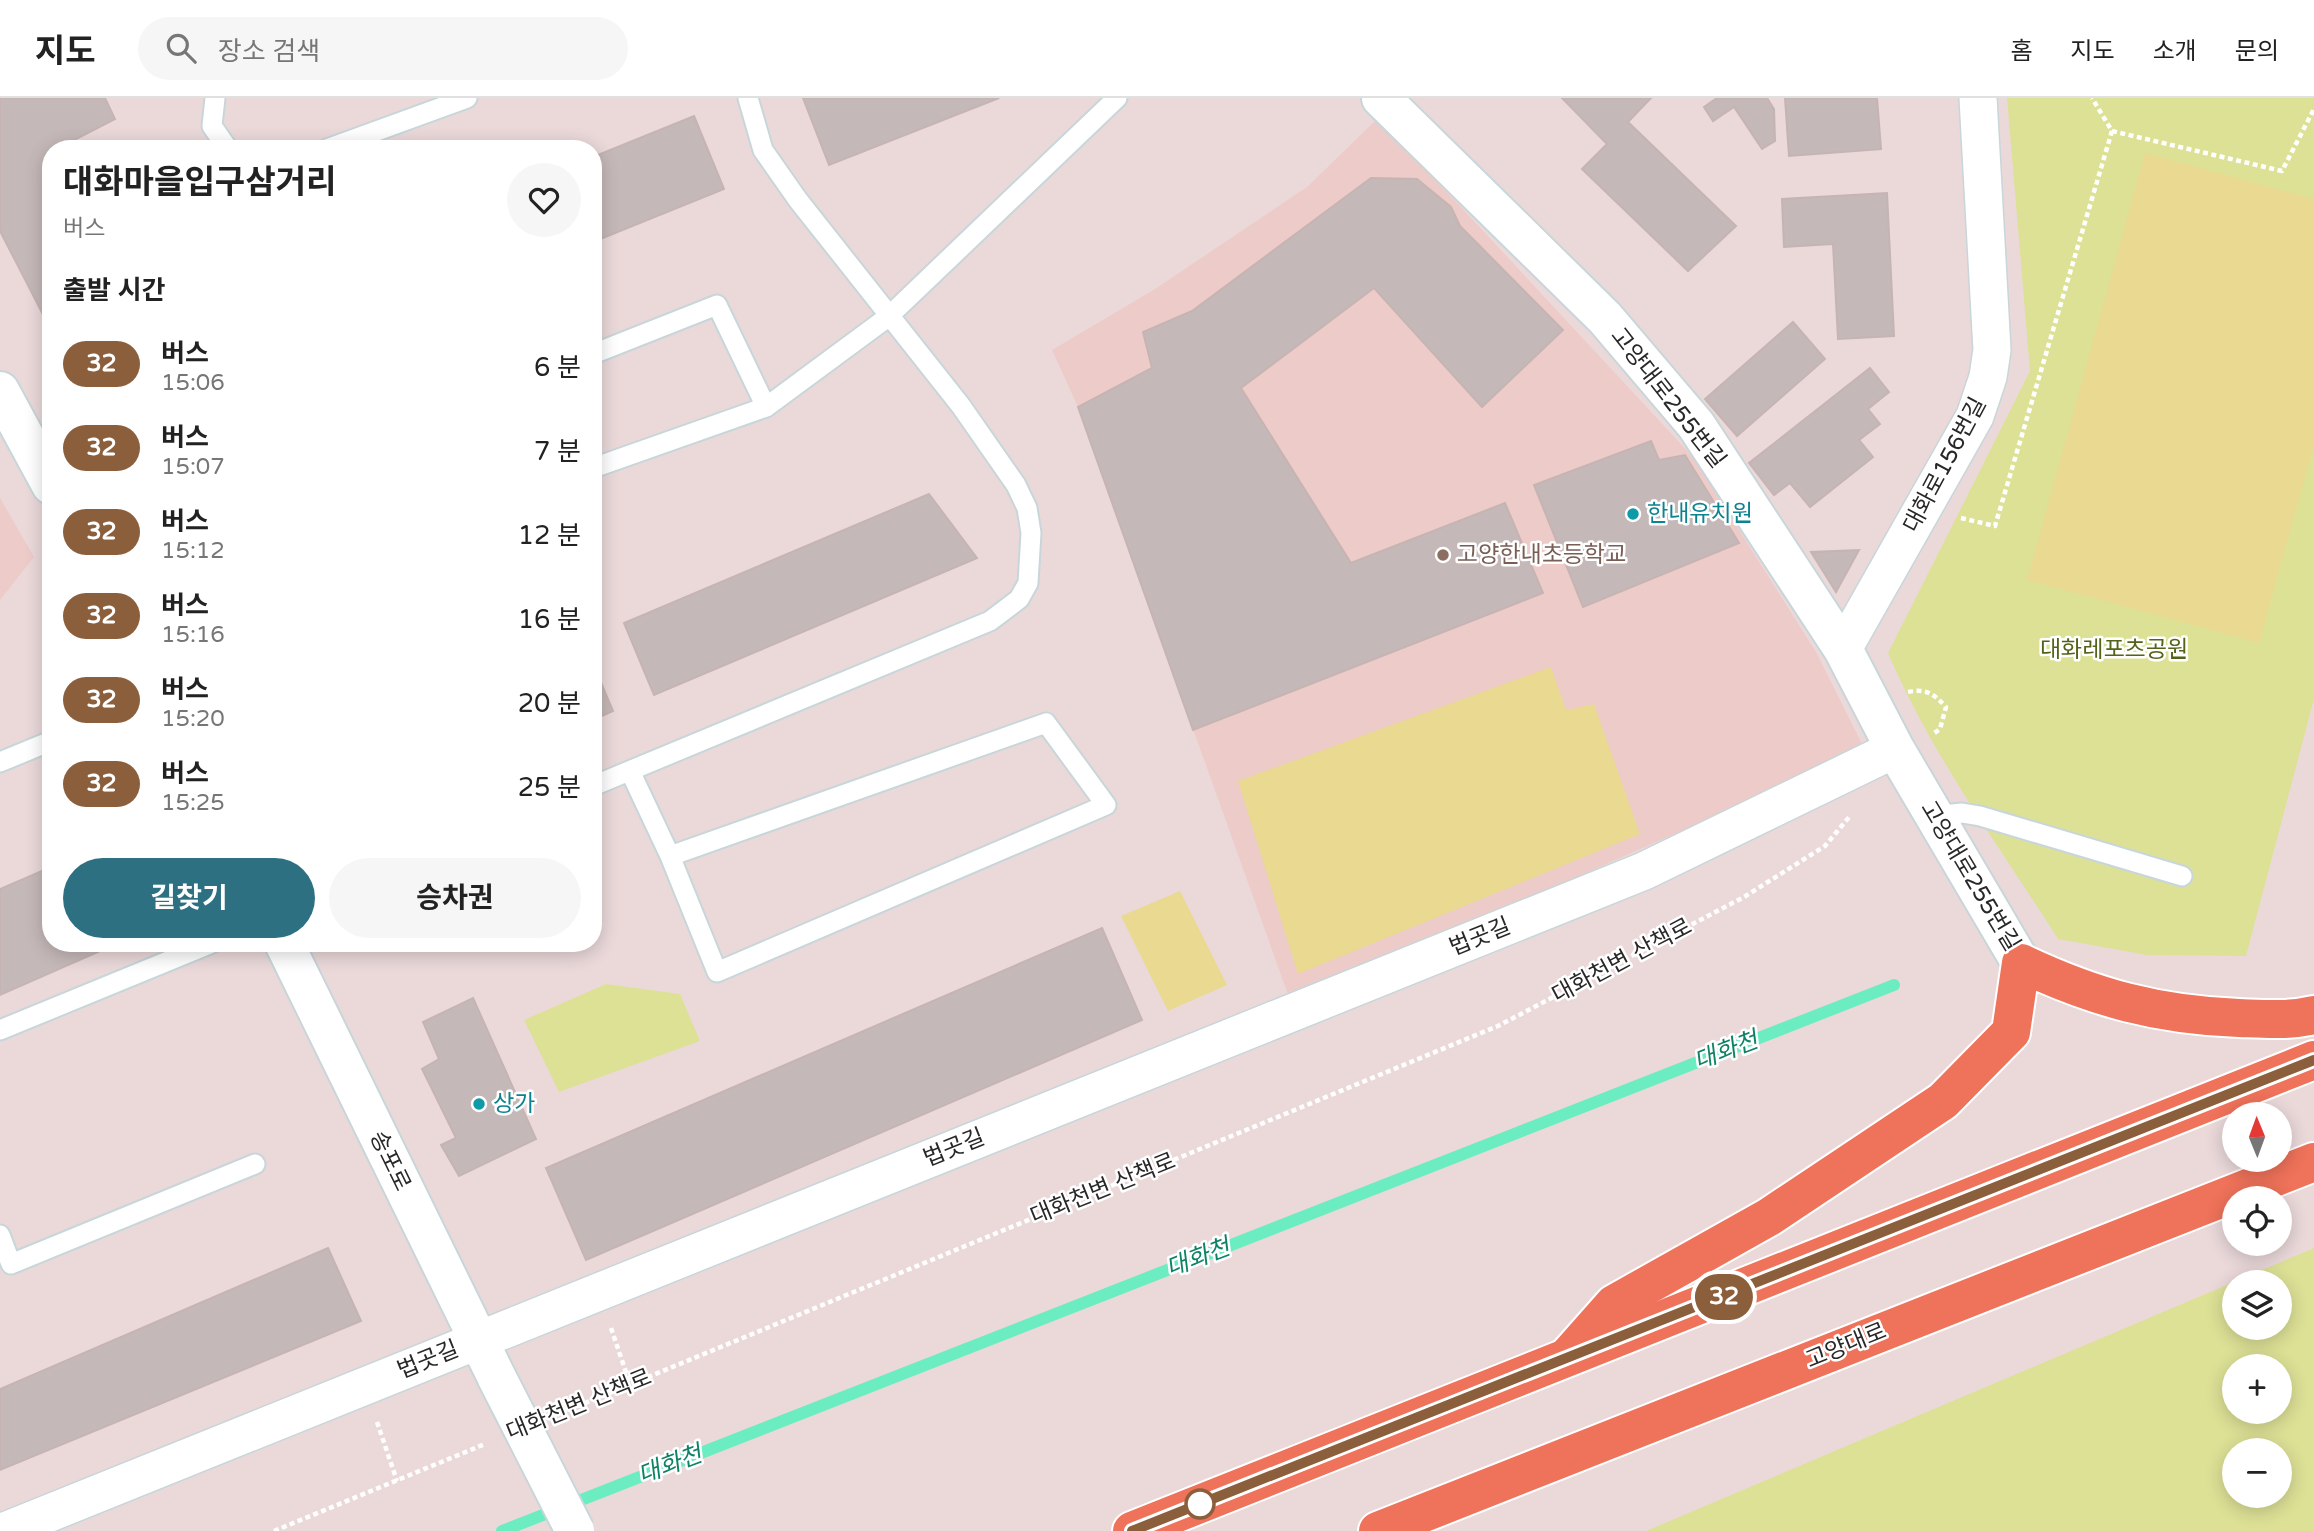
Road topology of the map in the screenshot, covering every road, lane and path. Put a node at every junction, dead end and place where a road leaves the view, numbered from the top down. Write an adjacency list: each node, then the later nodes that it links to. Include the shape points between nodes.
1 (215, 98): 10 (lane, via 212,126)
2 (467, 98): 11 (lane)
3 (748, 98): 12 (lane, via 763,150)
4 (1116, 98): 12 (lane)
5 (1381, 98): 19 (street, 고양대로255번길, via 1605,318 1696,425)
6 (1978, 98): 19 (street, 대화로156번길, via 1992,336 1988,377 1975,416)
7 (2092, 98): 9 (path)
8 (2314, 108): 9 (path, via 2283,171)
9 (2112, 131): 18 (path, via 1995,526)
10 (222, 140)
11 (352, 140)
12 (888, 317): 15 (lane); 24 (lane, via 988,442 1016,485 1027,509 1032,546 1028,583 1019,599 990,621)
13 (602, 350): 15 (lane, via 718,305)
14 (0, 391): 17 (street)
15 (766, 407): 16 (lane)
16 (602, 465)
17 (42, 468)
18 (1955, 516)
19 (1843, 649): 21 (street, 고양대로255번길)
20 (1898, 696): 21 (path, via 1920,689 1934,694 1945,707 1940,729)
21 (1909, 744): 27 (street, 고양대로255번길); 41 (street, 법곳길, via 1644,871)
22 (42, 745): 23 (lane)
23 (0, 762)
24 (630, 771): 25 (lane); 28 (lane)
25 (602, 782)
26 (1852, 815): 43 (path, 대화천변 산책로, via 1825,846 1744,897 1499,1026)
27 (1934, 816): 29 (lane, via 1980,816); 32 (street, 고양대로255번길)
28 (670, 856): 28 (lane, via 717,972 1106,805 1046,723)
29 (2182, 876)
30 (190, 952): 34 (lane)
31 (288, 952): 41 (street, 송포로)
32 (2021, 963): 33 (main road, via 2114,1001 2181,1015 2292,1020); 42 (main road, via 2011,1032 1943,1101 1769,1217 1614,1304)
33 (2314, 1015)
34 (0, 1030)
35 (2314, 1060): 42 (main road)
36 (2314, 1162): 52 (main road, 고양대로)
37 (255, 1164): 39 (lane)
38 (0, 1235): 39 (lane)
39 (6, 1266)
40 (609, 1320): 43 (path)
41 (478, 1340): 48 (street, 법곳길); 50 (street, 송포로, bridge)
42 (1564, 1361): 51 (main road)
43 (630, 1384): 45 (path, 대화천변 산책로)
44 (375, 1415): 47 (path)
45 (556, 1415)
46 (495, 1440): 47 (path, 대화천변 산책로)
47 (397, 1481): 49 (path, 대화천변 산책로)
48 (5, 1531)
49 (274, 1531)
50 (575, 1531)
51 (1132, 1531)
52 (1378, 1531)

